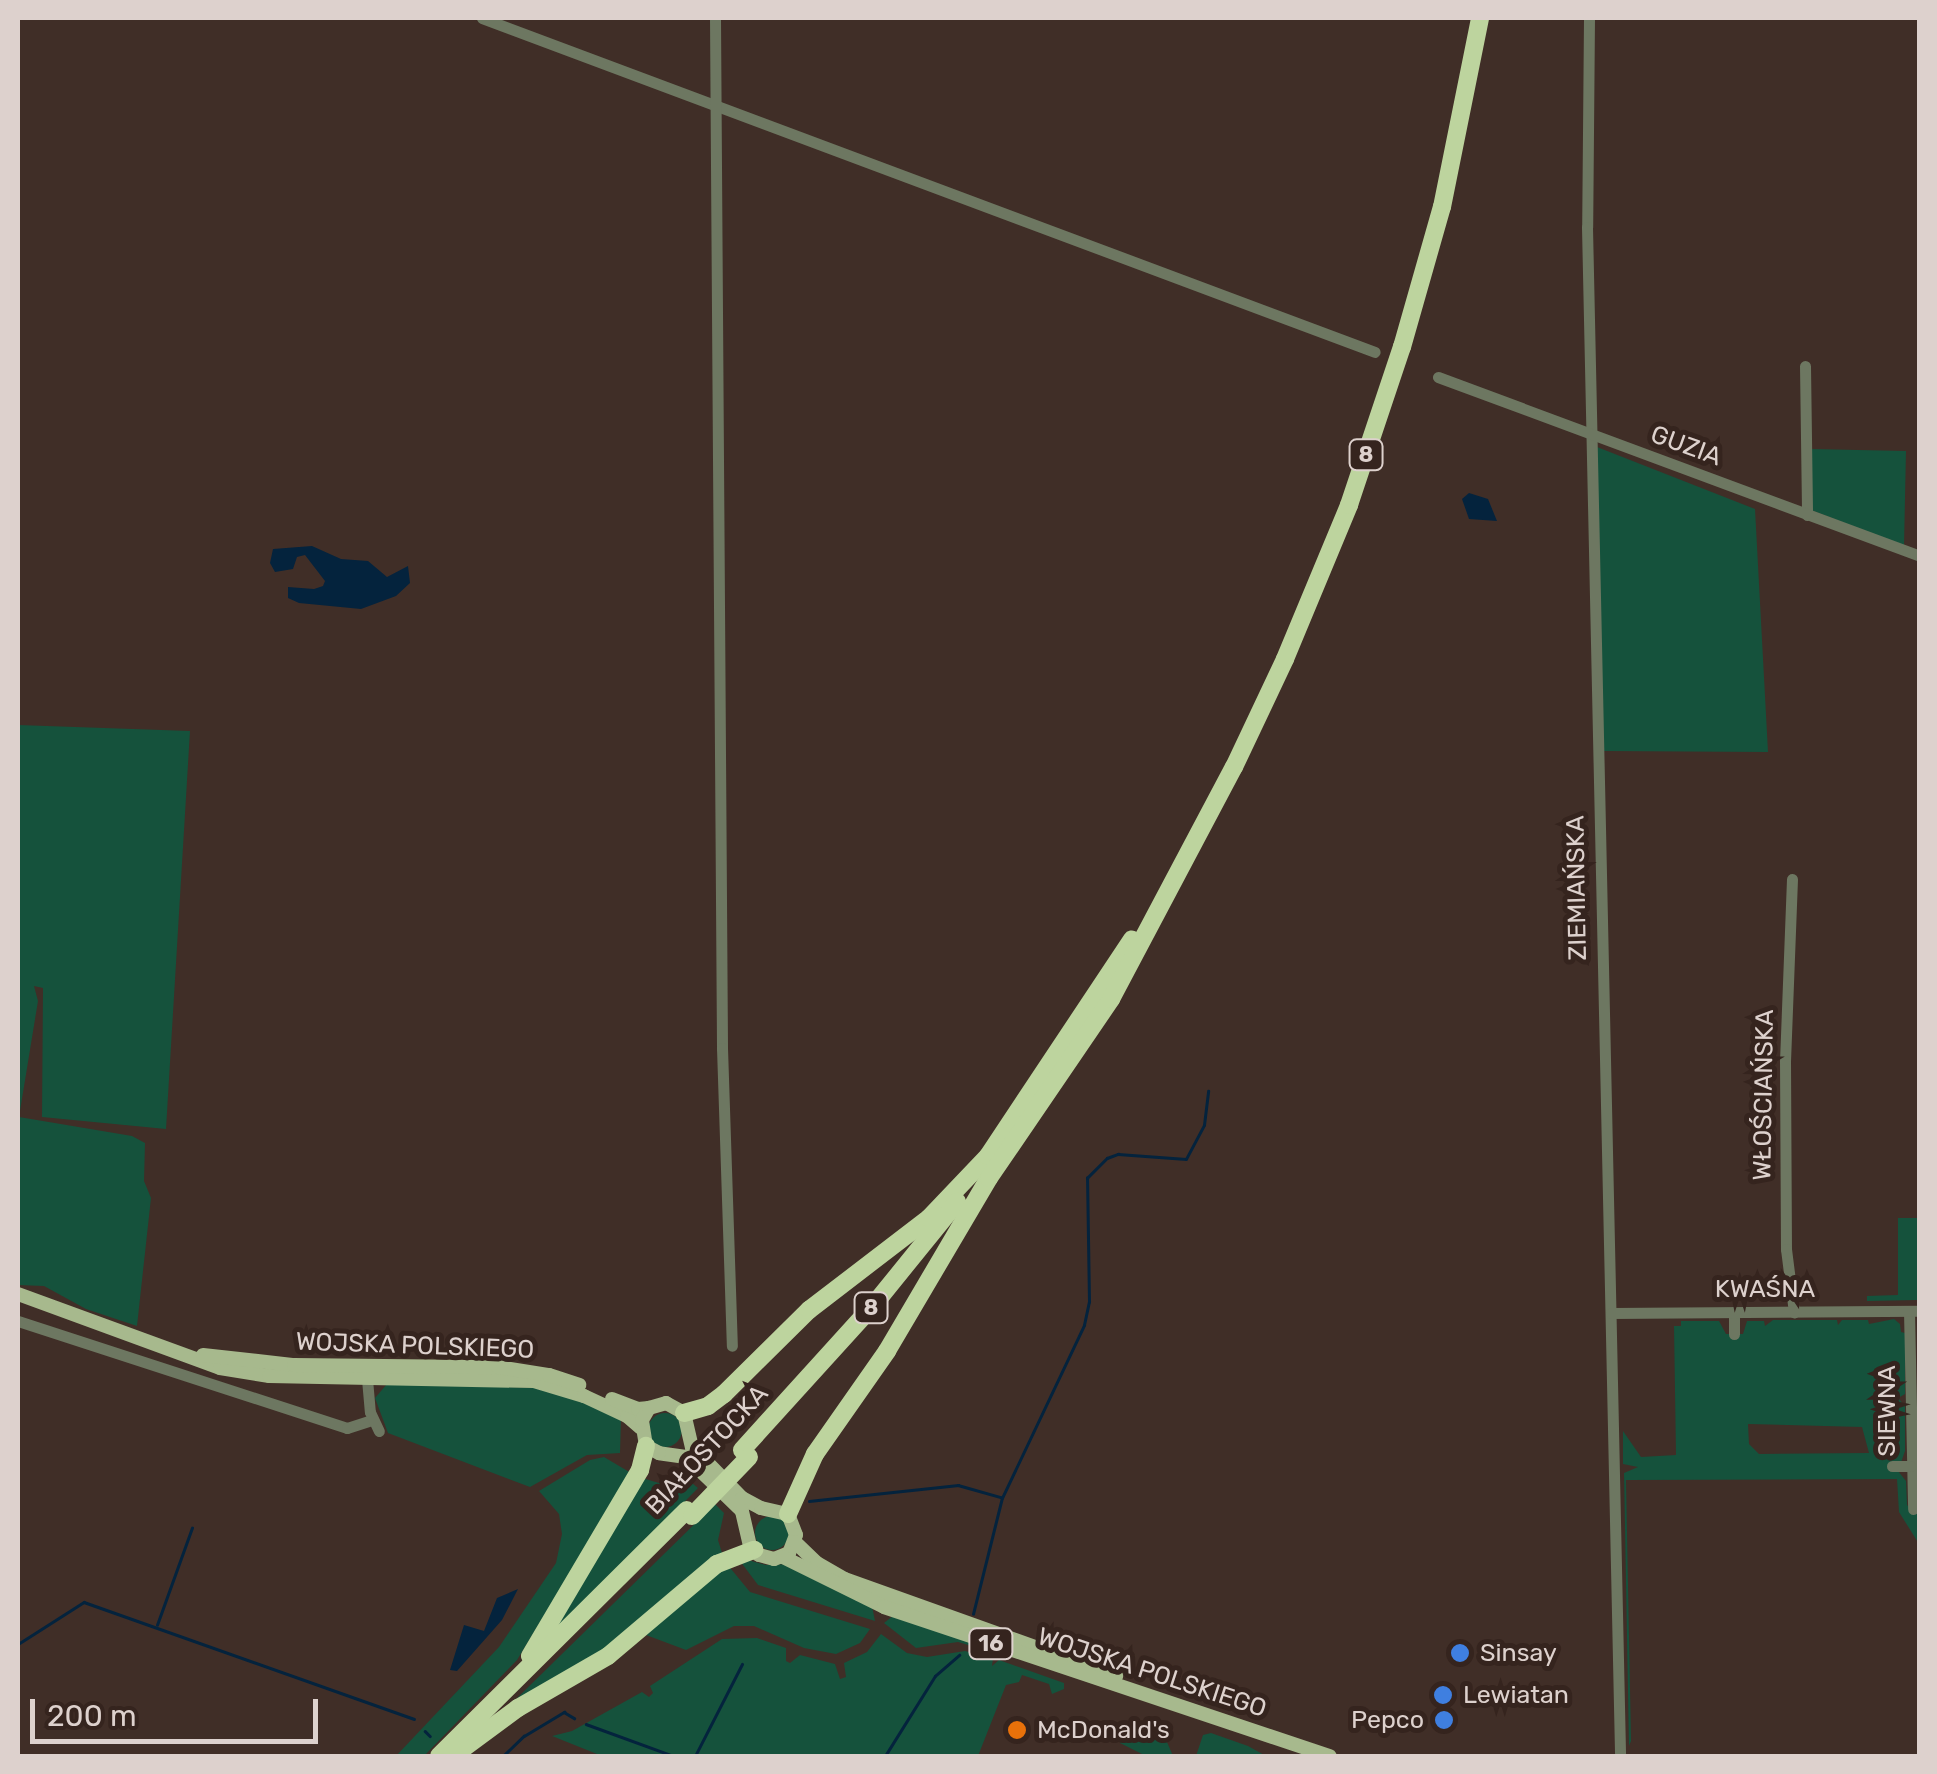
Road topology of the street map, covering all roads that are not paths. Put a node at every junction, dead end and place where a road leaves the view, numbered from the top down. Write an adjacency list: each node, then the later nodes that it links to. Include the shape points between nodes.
1 (482, 18): 5 (street)
2 (715, 18): 5 (street)
3 (1480, 18): 12 (highway, 8, via 1442,208 1349,505 1260,713)
4 (1589, 18): 9 (street, ZIEMIAŃSKA)
5 (715, 104): 6 (street); 23 (street, via 722,1048)
6 (1374, 352)
7 (1806, 366): 10 (street)
8 (1438, 377): 9 (street, GUZIA)
9 (1591, 435): 10 (street, GUZIA); 20 (street, ZIEMIAŃSKA)
10 (1807, 515): 11 (street, GUZIA)
11 (1920, 556)
12 (1180, 868): 14 (highway, 8); 15 (highway, 8, via 1112,999)
13 (1792, 879): 19 (street, WŁOŚCIAŃSKA, via 1784,1061 1786,1249)
14 (988, 1156): 26 (highway, via 929,1218 808,1310 724,1394); 28 (highway, BIAŁOSTOCKA / 8, via 911,1260)
15 (988, 1178): 28 (highway, BIAŁOSTOCKA / 8, via 886,1305); 34 (highway, via 902,1328 814,1454)
16 (18, 1294): 24 (main road, WOJSKA POLSKIEGO, via 172,1349)
17 (1914, 1311): 19 (street, KWAŚNA); 31 (street, SIEWNA)
18 (1734, 1312): 19 (street, KWAŚNA); 20 (street, KWAŚNA); 22 (street)
19 (1794, 1312)
20 (1611, 1313): 43 (street, ZIEMIAŃSKA)
21 (18, 1321): 24 (street, via 348,1428 376,1425)
22 (1734, 1334)
23 (732, 1346)
24 (367, 1373): 25 (main road, WOJSKA POLSKIEGO, via 476,1366 538,1372); 27 (main road, WOJSKA POLSKIEGO, via 534,1381 627,1416)
25 (650, 1408): 26 (main road, WOJSKA POLSKIEGO, via 666,1403); 27 (main road)
26 (684, 1413): 29 (main road)
27 (644, 1437): 29 (main road, WOJSKA POLSKIEGO); 39 (highway, via 640,1470 560,1609)
28 (746, 1453): 33 (highway, BIAŁOSTOCKA / 8, bridge)
29 (694, 1458): 34 (main road, via 748,1502); 36 (main road, via 742,1512)
30 (1892, 1466): 31 (street)
31 (1910, 1466): 32 (street, SIEWNA)
32 (1913, 1509)
33 (690, 1513): 39 (highway, BIAŁOSTOCKA / 8); 40 (highway, BIAŁOSTOCKA / 8)
34 (788, 1514): 35 (main road)
35 (795, 1542): 37 (main road); 38 (main road, WOJSKA POLSKIEGO / 16, via 846,1579)
36 (754, 1550): 37 (main road, 16); 40 (highway, via 717,1564 617,1650)
37 (783, 1557): 38 (main road, WOJSKA POLSKIEGO / 16, via 884,1607)
38 (1077, 1667): 42 (main road, WOJSKA POLSKIEGO / 16)
39 (502, 1693): 41 (highway, BIAŁOSTOCKA / 8)
40 (457, 1753)
41 (439, 1756)
42 (1330, 1756)
43 (1620, 1756)

